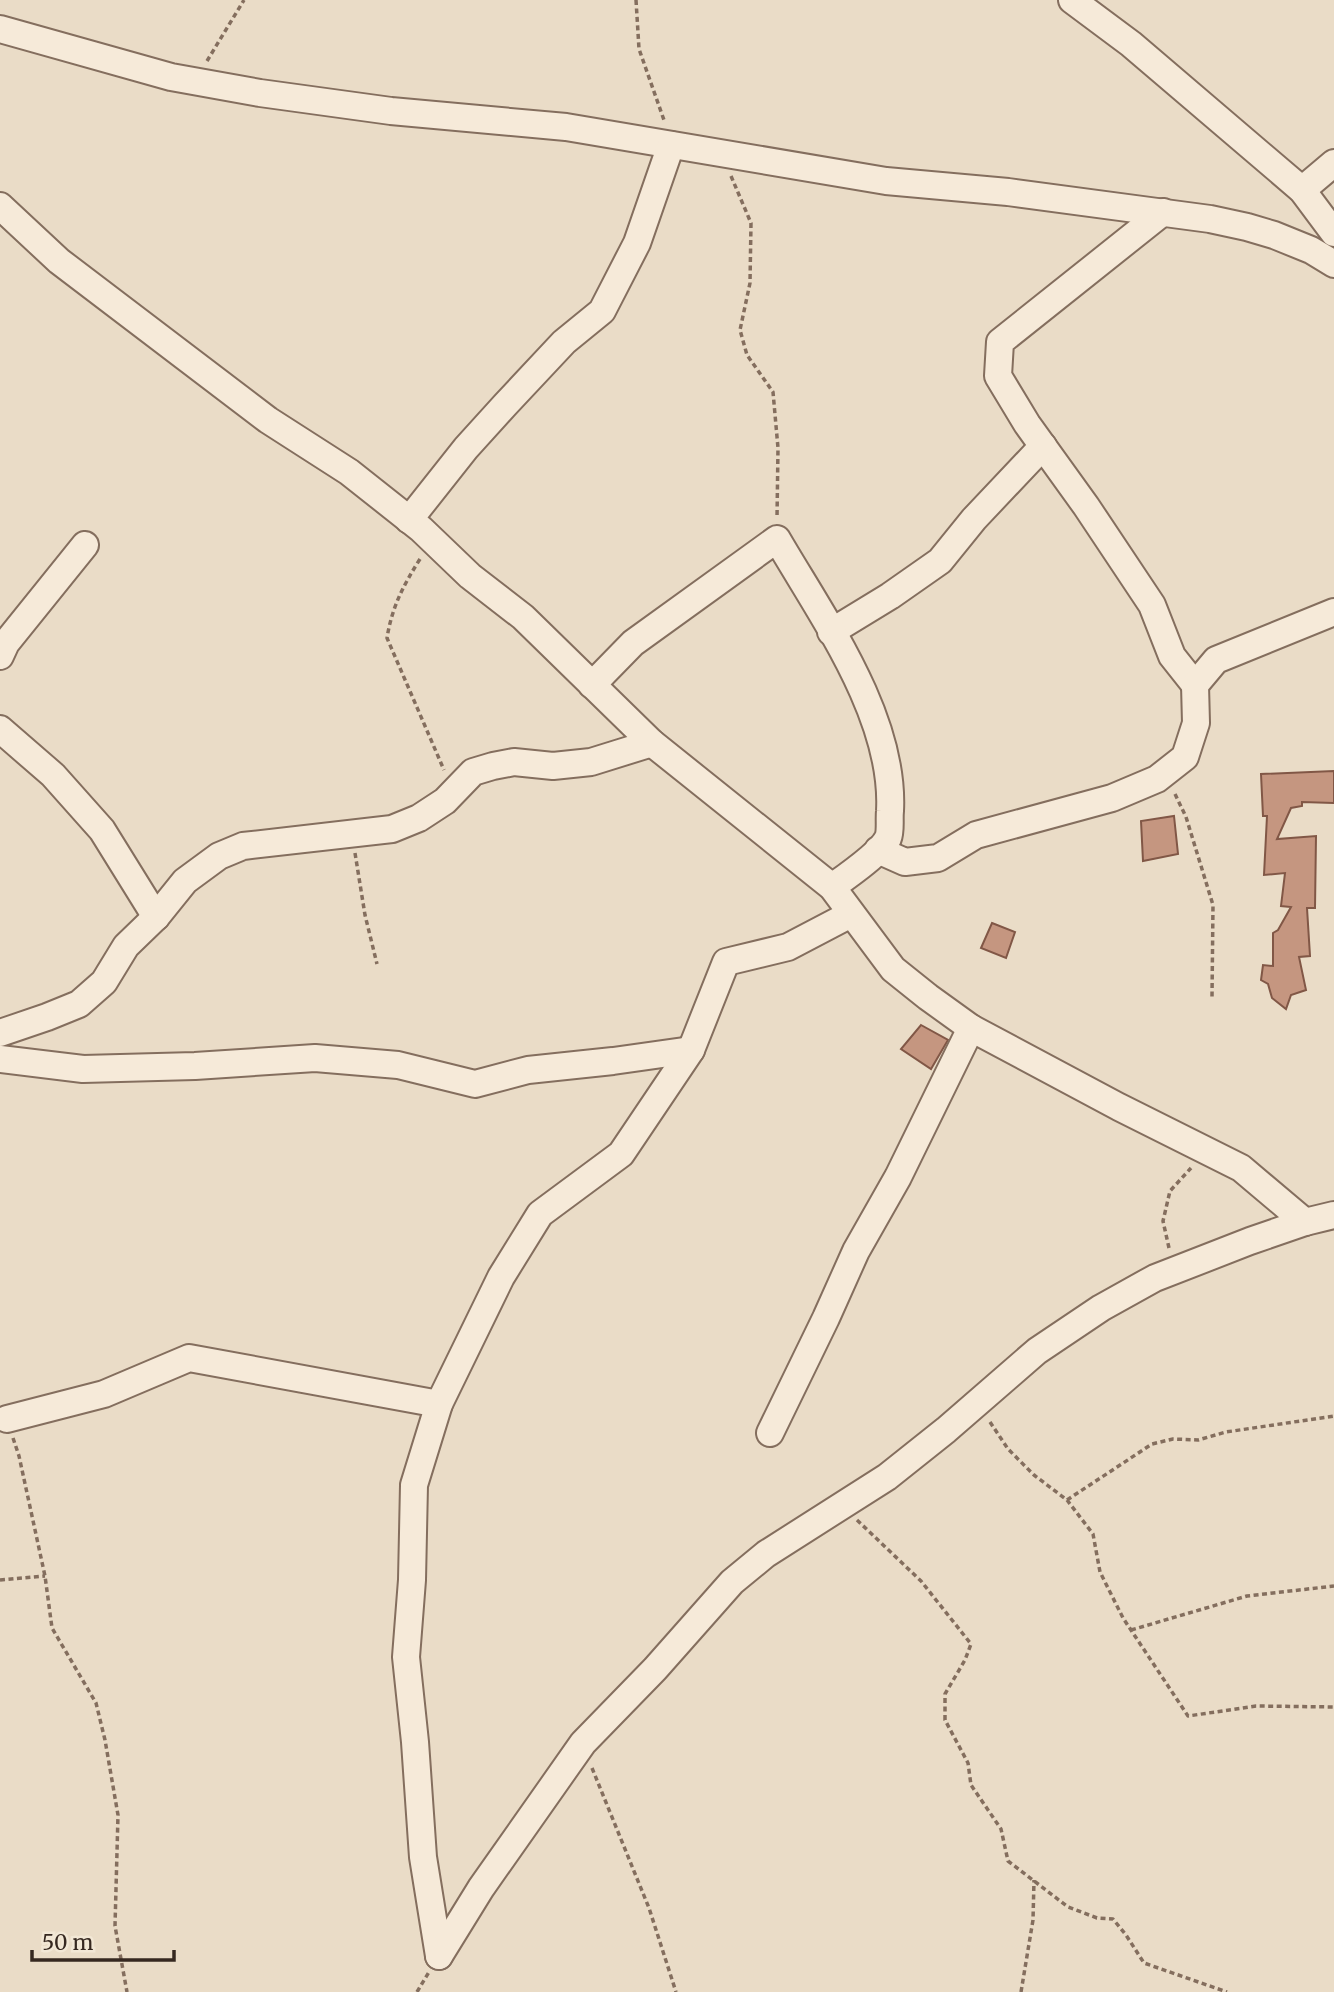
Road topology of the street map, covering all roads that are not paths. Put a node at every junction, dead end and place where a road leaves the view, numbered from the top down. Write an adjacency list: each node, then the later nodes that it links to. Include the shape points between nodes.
1 (1072, 0): 5 (street, via 1131,44)
2 (0, 29): 3 (street, via 157,73 260,93 566,127)
3 (671, 145): 7 (street, via 886,181); 11 (street, via 637,243 601,311 564,342 466,448)
4 (1334, 163): 5 (street)
5 (1301, 190): 8 (street)
6 (0, 206): 11 (street, via 59,261)
7 (1163, 212): 9 (street, via 1247,227 1311,250); 10 (street, via 1000,342 998,376)
8 (1334, 233)
9 (1334, 264)
10 (1043, 446): 14 (street, via 940,561); 17 (street, via 1152,606 1172,656)
11 (415, 525): 16 (street, via 523,617)
12 (85, 545): 15 (street)
13 (1334, 612): 17 (street, via 1216,660)
14 (831, 632): 16 (street, via 777,539 633,643); 20 (street, via 850,662 880,737 891,794 888,837)
15 (0, 656)
16 (592, 685): 19 (street)
17 (1195, 685): 20 (street, via 1196,723 1185,757 1157,779 1112,798 976,835 938,858 905,862)
18 (0, 729): 23 (street, via 53,775 103,830)
19 (652, 743): 21 (street); 23 (street, via 592,762 553,766 514,762 473,772 445,801 392,829 243,846 219,856 185,881)
20 (878, 850): 21 (street)
21 (832, 887): 22 (street)
22 (852, 914): 24 (street, via 893,969); 26 (street, via 788,947 726,962)
23 (156, 917): 25 (street, via 126,946 104,982 79,1004)
24 (971, 1028): 29 (street, via 1241,1168); 32 (street, via 856,1251)
25 (0, 1032)
26 (691, 1050): 27 (street, via 528,1070 475,1084 398,1065 314,1058 83,1069); 30 (street, via 621,1154 540,1214 501,1277)
27 (0, 1059)
28 (1334, 1215): 29 (street)
29 (1305, 1222): 30 (street, via 1156,1278 1101,1308 1037,1351 887,1477 766,1554 732,1582 583,1743 439,1956 422,1857 406,1657 414,1485)
30 (439, 1404): 31 (street, via 189,1358 104,1394)
31 (8, 1419)
32 (770, 1433)

